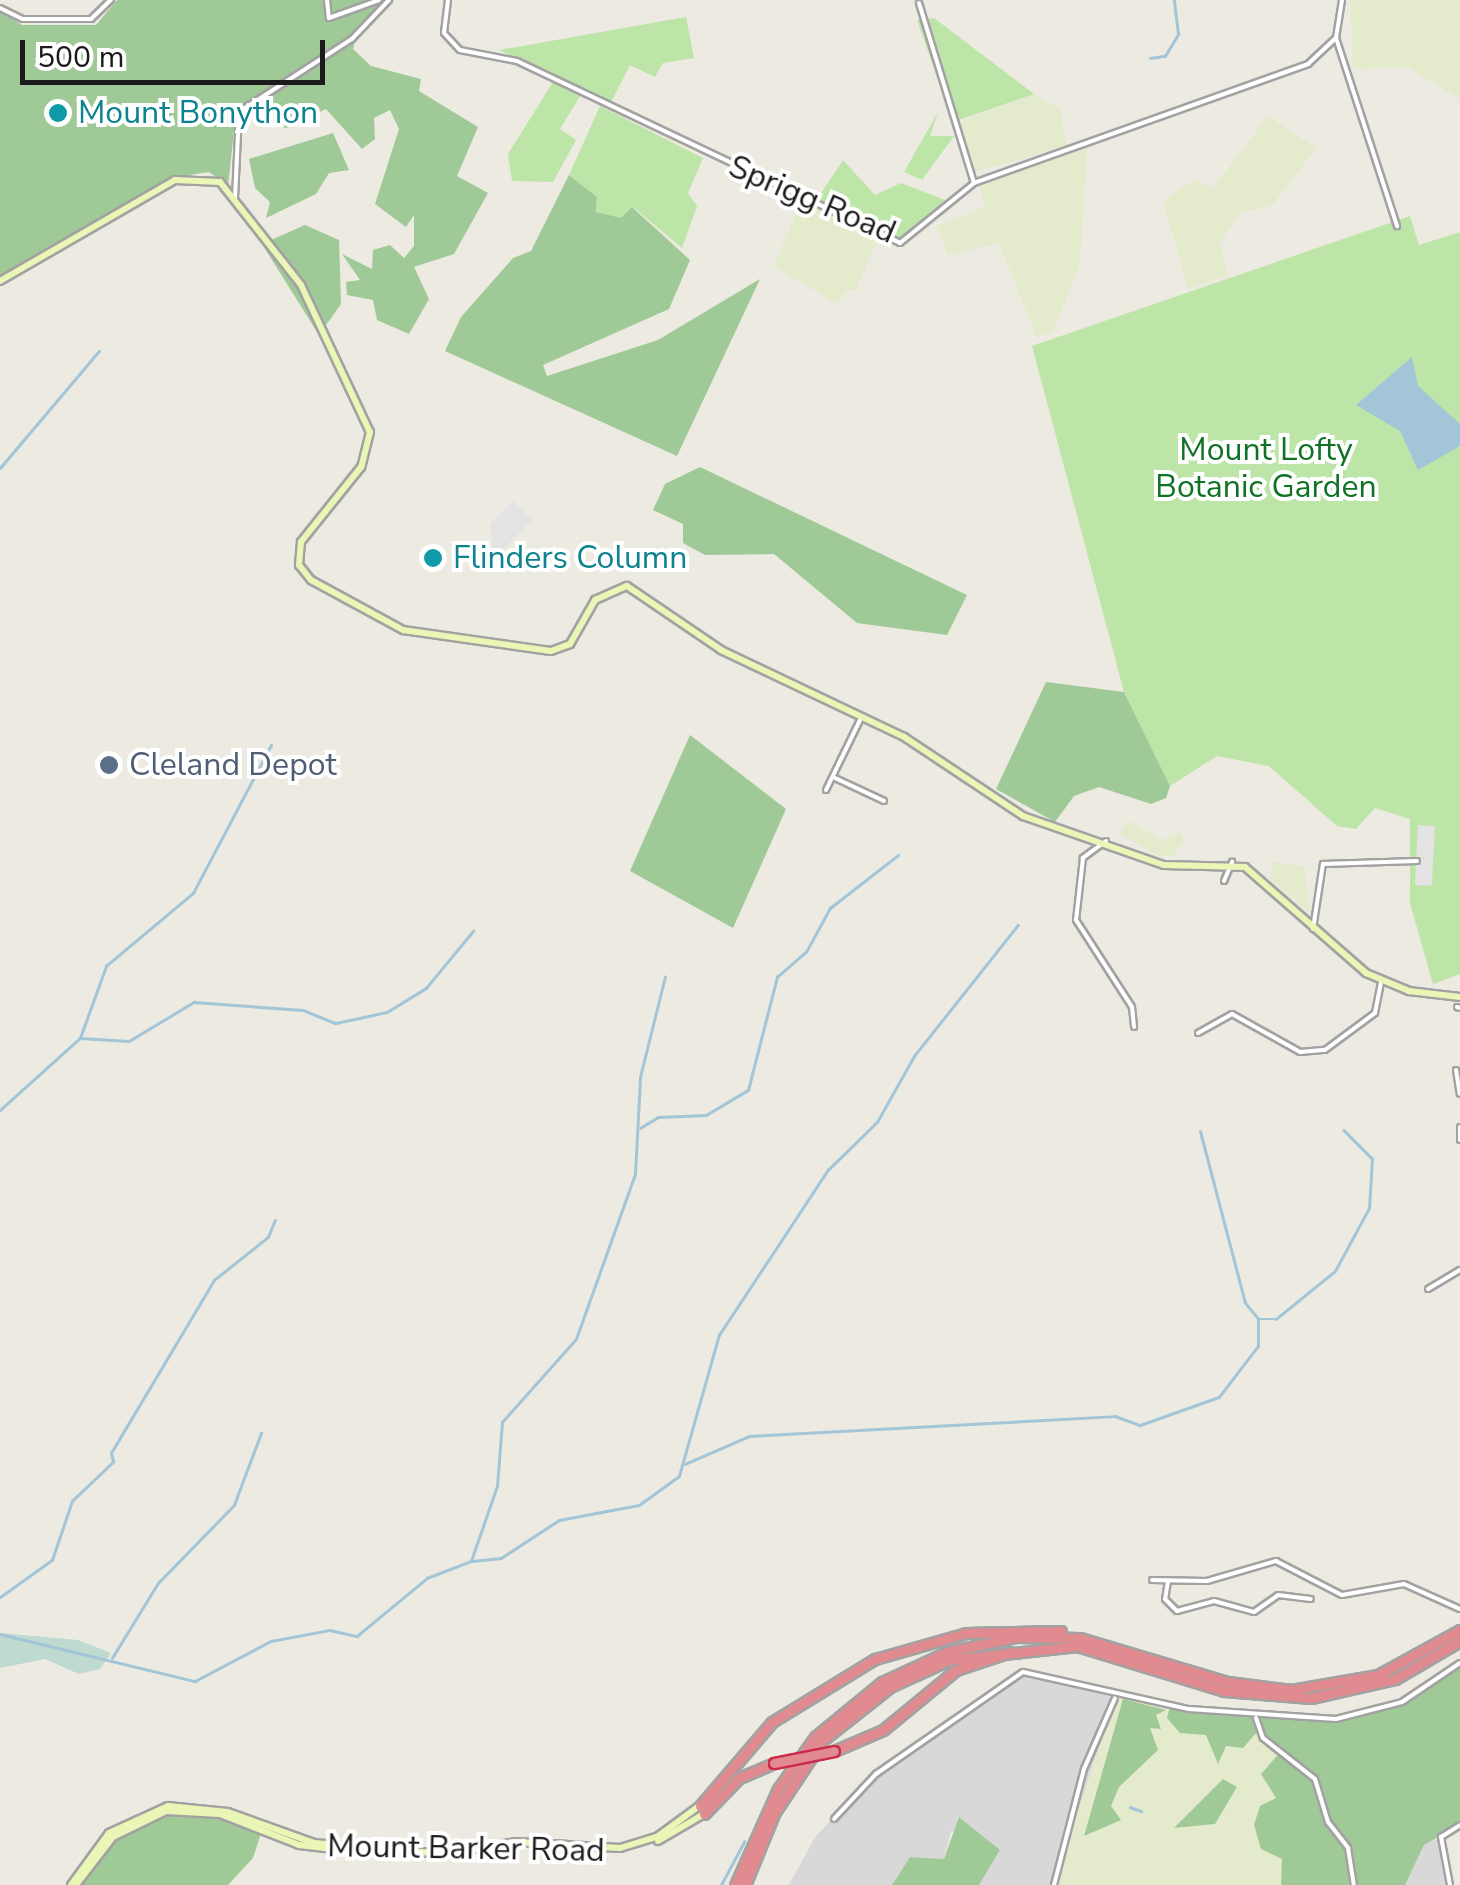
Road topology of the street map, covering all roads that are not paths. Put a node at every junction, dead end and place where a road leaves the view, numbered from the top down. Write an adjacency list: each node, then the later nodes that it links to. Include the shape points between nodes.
1 (111, 0): 8 (street, via 90,18 23,19)
2 (327, 0): 3 (street, via 329,18)
3 (378, 0)
4 (389, 0): 11 (street, via 352,39 239,112)
5 (448, 0): 10 (street, Sprigg Road, via 444,33 460,50 517,61 900,242)
6 (1342, 0): 9 (street)
7 (919, 3): 10 (street)
8 (1, 5)
9 (1336, 38): 10 (street, Sprigg Road, via 1308,64); 12 (street)
10 (974, 184)
11 (235, 198): 13 (main road, via 214,179 184,176); 14 (main road, via 301,285 370,432 361,467 302,542 300,565 311,580 403,630 551,651 570,644 595,600 627,586 739,661)
12 (1397, 226)
13 (0, 280)
14 (862, 715): 15 (street); 18 (main road, via 1023,816)
15 (835, 778): 16 (street); 17 (street)
16 (826, 790)
17 (884, 801)
18 (1106, 841): 20 (main road, via 1171,867); 25 (street, via 1083,858 1076,920 1132,1007)
19 (1417, 861): 22 (street, via 1323,864)
20 (1232, 862): 21 (street); 22 (main road)
21 (1224, 882)
22 (1313, 929): 23 (main road)
23 (1382, 982): 24 (main road); 26 (street, via 1376,1013 1325,1050 1300,1052 1232,1014)
24 (1460, 997)
25 (1134, 1027)
26 (1198, 1032)
27 (1456, 1070): 28 (street)
28 (1460, 1094)
29 (1460, 1126): 30 (street)
30 (1460, 1140)
31 (1460, 1270): 32 (street)
32 (1428, 1288)
33 (1152, 1580): 34 (street)
34 (1168, 1581): 35 (street, via 1166,1599 1177,1611 1214,1600 1254,1612 1278,1595); 36 (street, via 1276,1561 1342,1595 1404,1584)
35 (1311, 1599)
36 (1460, 1609)
37 (1460, 1630): 41 (highway, via 1398,1667 1336,1686 1270,1689)
38 (1460, 1641): 39 (highway, via 1374,1686 1288,1698 1224,1690)
39 (1077, 1646): 44 (highway, bridge, via 983,1658 870,1738 754,1768); 49 (highway, via 969,1654 872,1698 796,1775)
40 (1460, 1664): 43 (street, via 1380,1711)
41 (1206, 1676): 44 (highway, via 1135,1646 1064,1631 991,1630 916,1644 786,1711); 48 (highway, via 1124,1646 1060,1637 994,1640 926,1659 863,1694 802,1753)
42 (1115, 1698): 43 (street); 45 (street, via 1023,1672 876,1774); 50 (street, via 1084,1769)
43 (1256, 1717): 51 (street, via 1262,1738 1316,1779 1328,1822 1348,1848)
44 (702, 1810): 47 (main road, Mount Barker Road, via 657,1837 620,1848 516,1842 446,1854 314,1844 228,1812 168,1806 109,1833)
45 (834, 1819)
46 (1460, 1825): 52 (street, via 1440,1837)
47 (74, 1885)
48 (735, 1885)
49 (745, 1885)
50 (1054, 1885)
51 (1354, 1885)
52 (1450, 1885)

